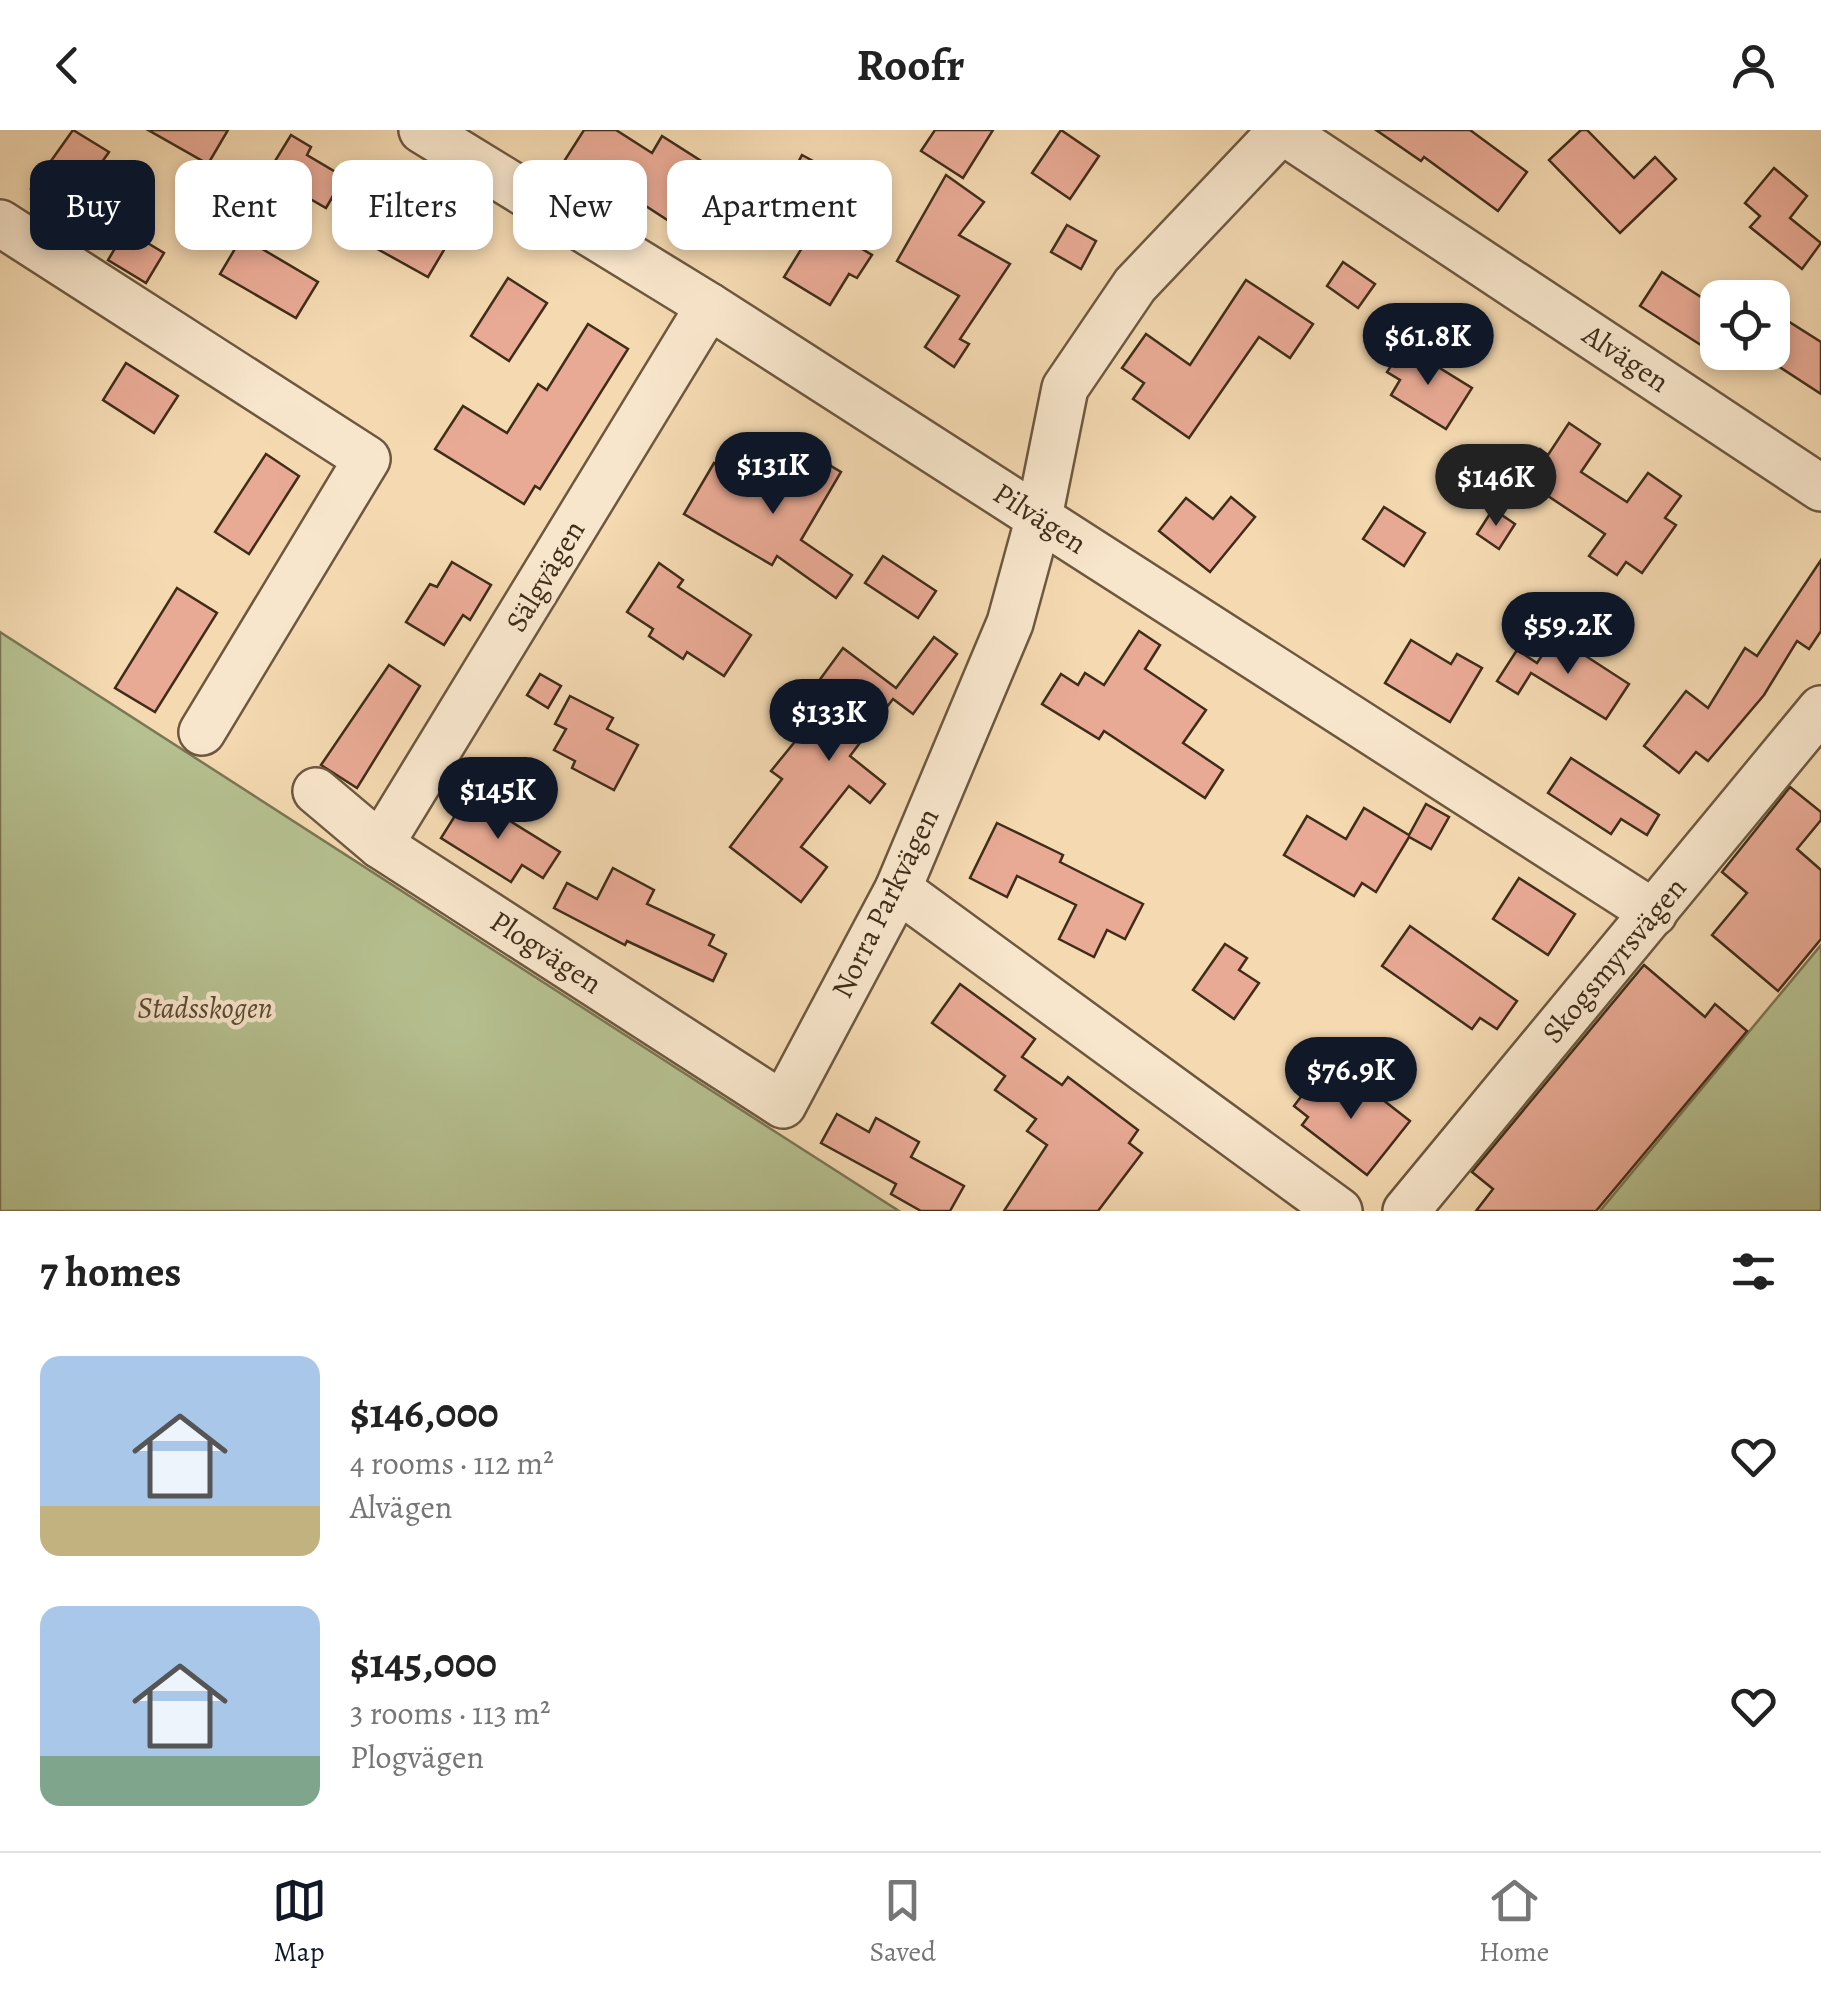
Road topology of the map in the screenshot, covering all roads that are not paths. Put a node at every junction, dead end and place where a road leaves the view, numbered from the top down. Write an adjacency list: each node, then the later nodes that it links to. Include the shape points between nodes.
1 (422, 130): 4 (street, Pilvägen)
2 (1282, 130): 5 (street, Alvägen); 6 (street, Norra Parkvägen, via 1135,285 1065,388)
3 (0, 223): 8 (street, via 367,459)
4 (709, 306): 6 (street, Pilvägen); 10 (street, Sälgvägen)
5 (1821, 488)
6 (1039, 516): 11 (street, Norra Parkvägen, via 1010,623); 12 (street, Pilvägen)
7 (1821, 708): 12 (street, Skogsmyrsvägen)
8 (202, 732)
9 (316, 790): 10 (street, Plogvägen)
10 (380, 845): 13 (street, Plogvägen)
11 (898, 889): 13 (street, Norra Parkvägen); 14 (street)
12 (1654, 913): 15 (street, Skogsmyrsvägen)
13 (783, 1105)
14 (1339, 1211)
15 (1406, 1211)

